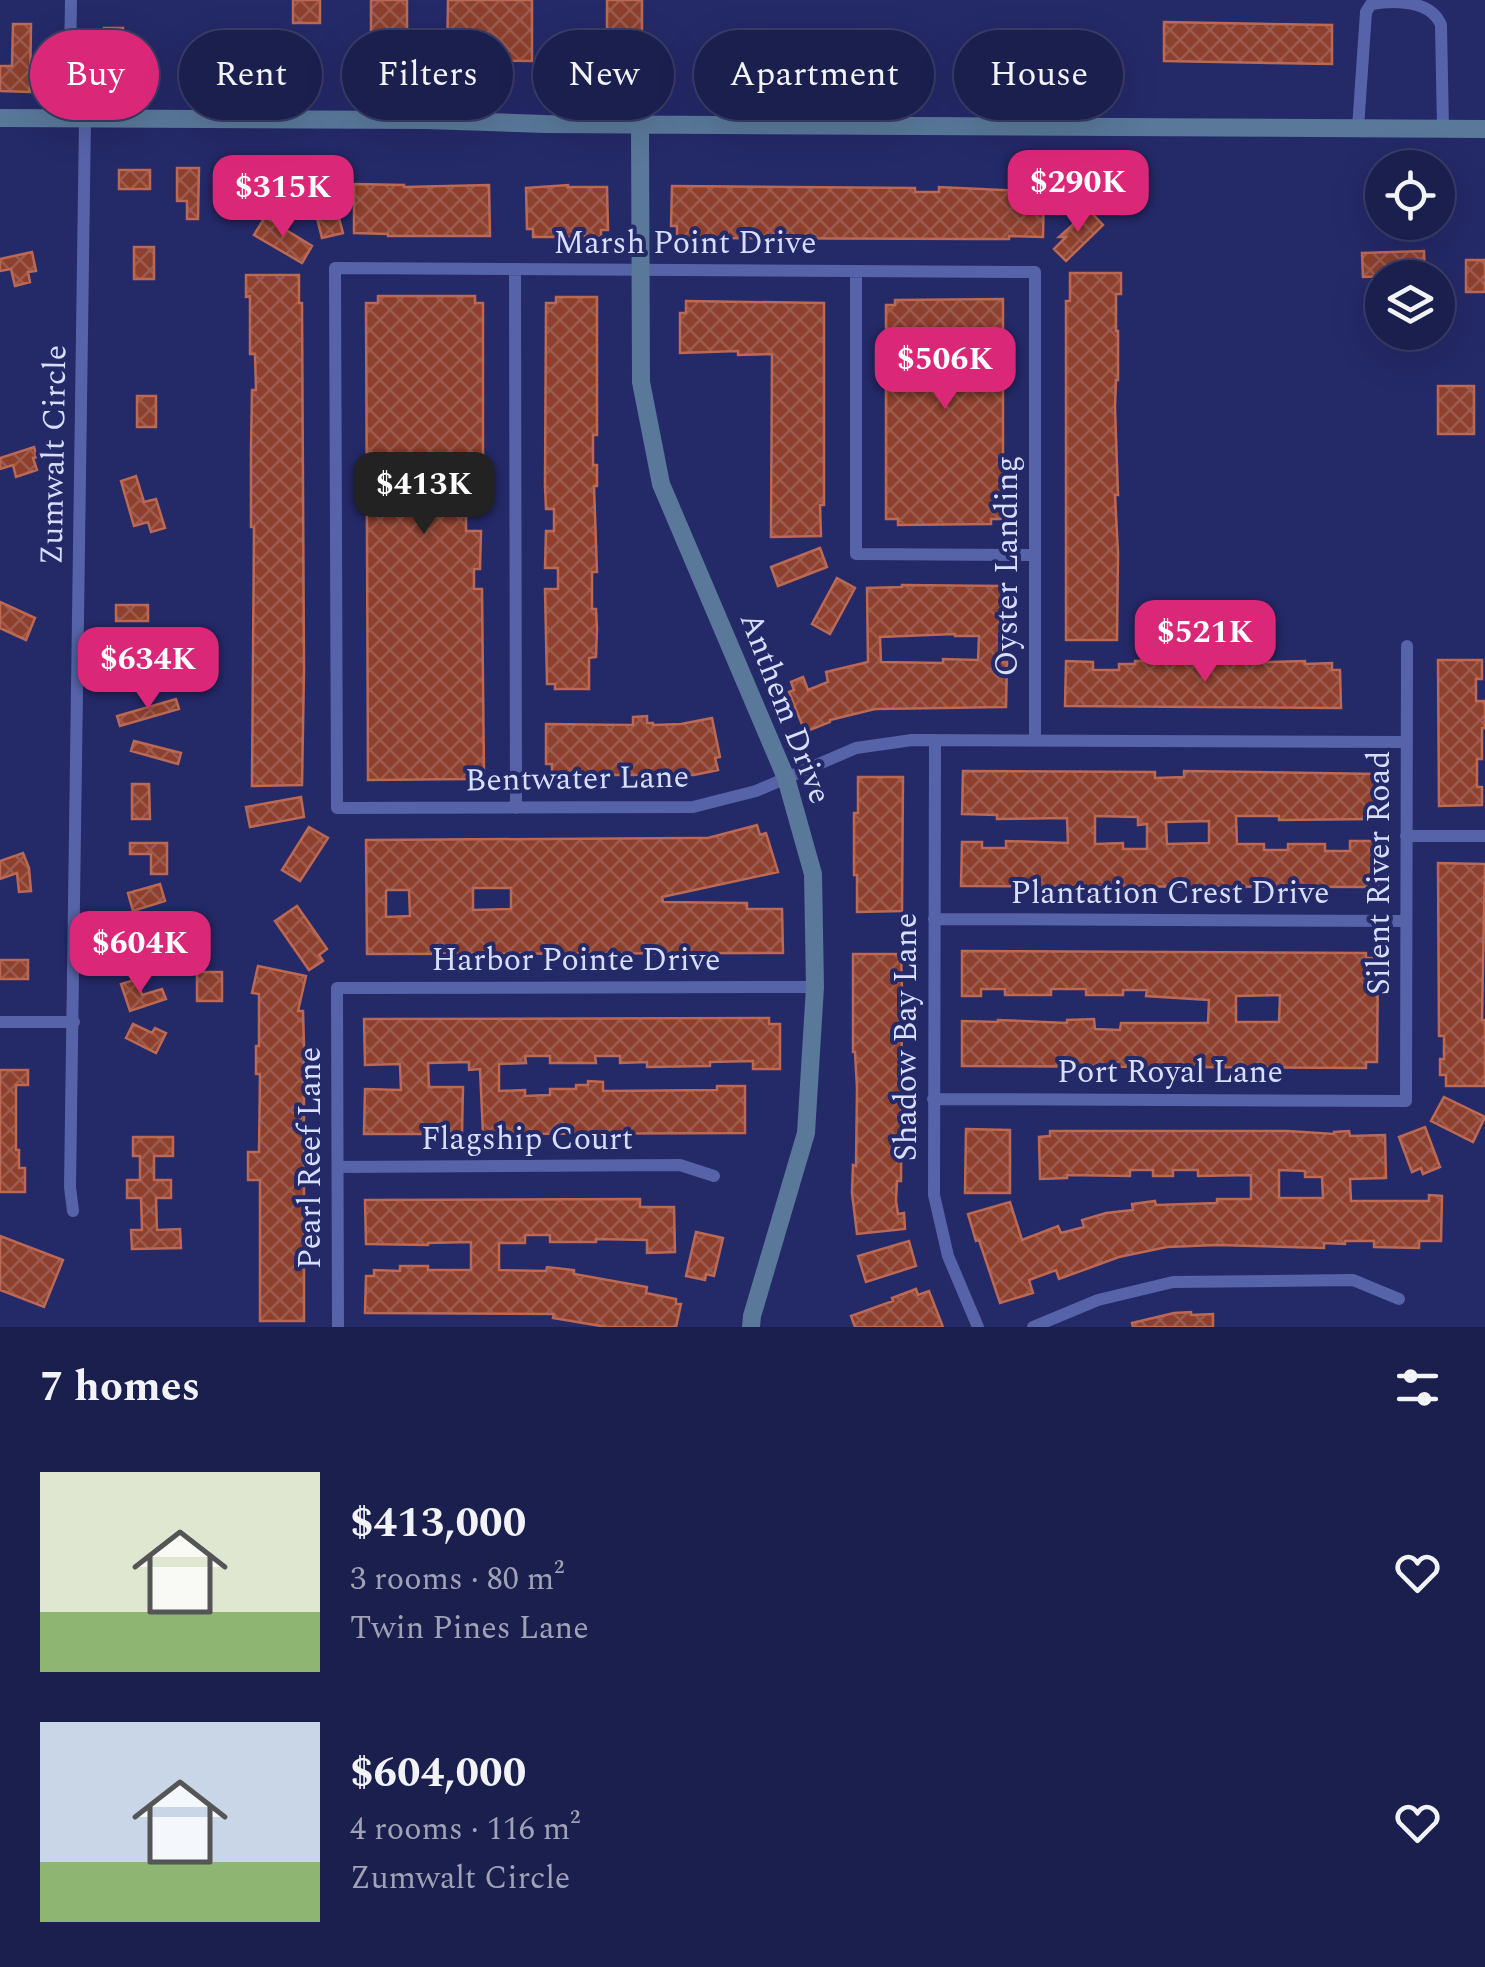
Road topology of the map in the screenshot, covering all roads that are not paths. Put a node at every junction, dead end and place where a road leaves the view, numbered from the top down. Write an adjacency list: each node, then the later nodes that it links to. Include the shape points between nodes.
1 (70, 0): 2 (street, Zumwalt Circle)
2 (72, 30)
3 (0, 118): 4 (street)
4 (30, 118)
5 (159, 119): 7 (street)
6 (77, 120): 30 (street, Zumwalt Circle)
7 (640, 125): 8 (street); 12 (street, Anthem Drive)
8 (1358, 128): 9 (street); 9 (street, via 1366,12 1371,4 1401,1 1421,4 1441,25)
9 (1443, 129): 10 (street)
10 (1485, 130)
11 (514, 269): 12 (street, Marsh Point Drive); 21 (street, Marsh Point Drive, via 335,268); 22 (street)
12 (640, 270): 13 (street, Marsh Point Drive); 20 (street, Anthem Drive, via 641,382 660,484)
13 (856, 271): 14 (street, Marsh Point Drive); 15 (street, via 856,554)
14 (1035, 272): 15 (street, Oyster Landing)
15 (1035, 555): 18 (street, Oyster Landing)
16 (1406, 646): 19 (street, Silent River Road)
17 (935, 740): 18 (street, Bentwater Lane); 20 (street, Bentwater Lane, via 856,748); 25 (street, Shadow Bay Lane)
18 (1035, 740): 19 (street, Bentwater Lane)
19 (1406, 742): 23 (street, Silent River Road)
20 (786, 778): 22 (street, Bentwater Lane, via 693,807); 27 (street, Anthem Drive, via 813,874)
21 (336, 808): 22 (street, Bentwater Lane)
22 (516, 808)
23 (1406, 836): 24 (street); 26 (street, Silent River Road)
24 (1485, 836)
25 (934, 920): 26 (street, Plantation Crest Drive); 31 (street, Shadow Bay Lane)
26 (1406, 921): 32 (street, Silent River Road)
27 (815, 986): 28 (street, Harbor Pointe Drive); 37 (street, Anthem Drive, via 806,1133)
28 (337, 988): 33 (street, Pearl Reef Lane)
29 (0, 1022): 30 (street)
30 (74, 1022): 35 (street, Zumwalt Circle)
31 (934, 1099): 32 (street, Port Royal Lane); 39 (street, Shadow Bay Lane, via 934,1195 948,1256)
32 (1406, 1101)
33 (338, 1167): 34 (street, Flagship Court, via 680,1165); 38 (street, Pearl Reef Lane)
34 (714, 1176)
35 (73, 1211)
36 (1399, 1299): 40 (street, via 1354,1280 1173,1282 1098,1300)
37 (749, 1323)
38 (338, 1327)
39 (978, 1327)
40 (1033, 1327)

